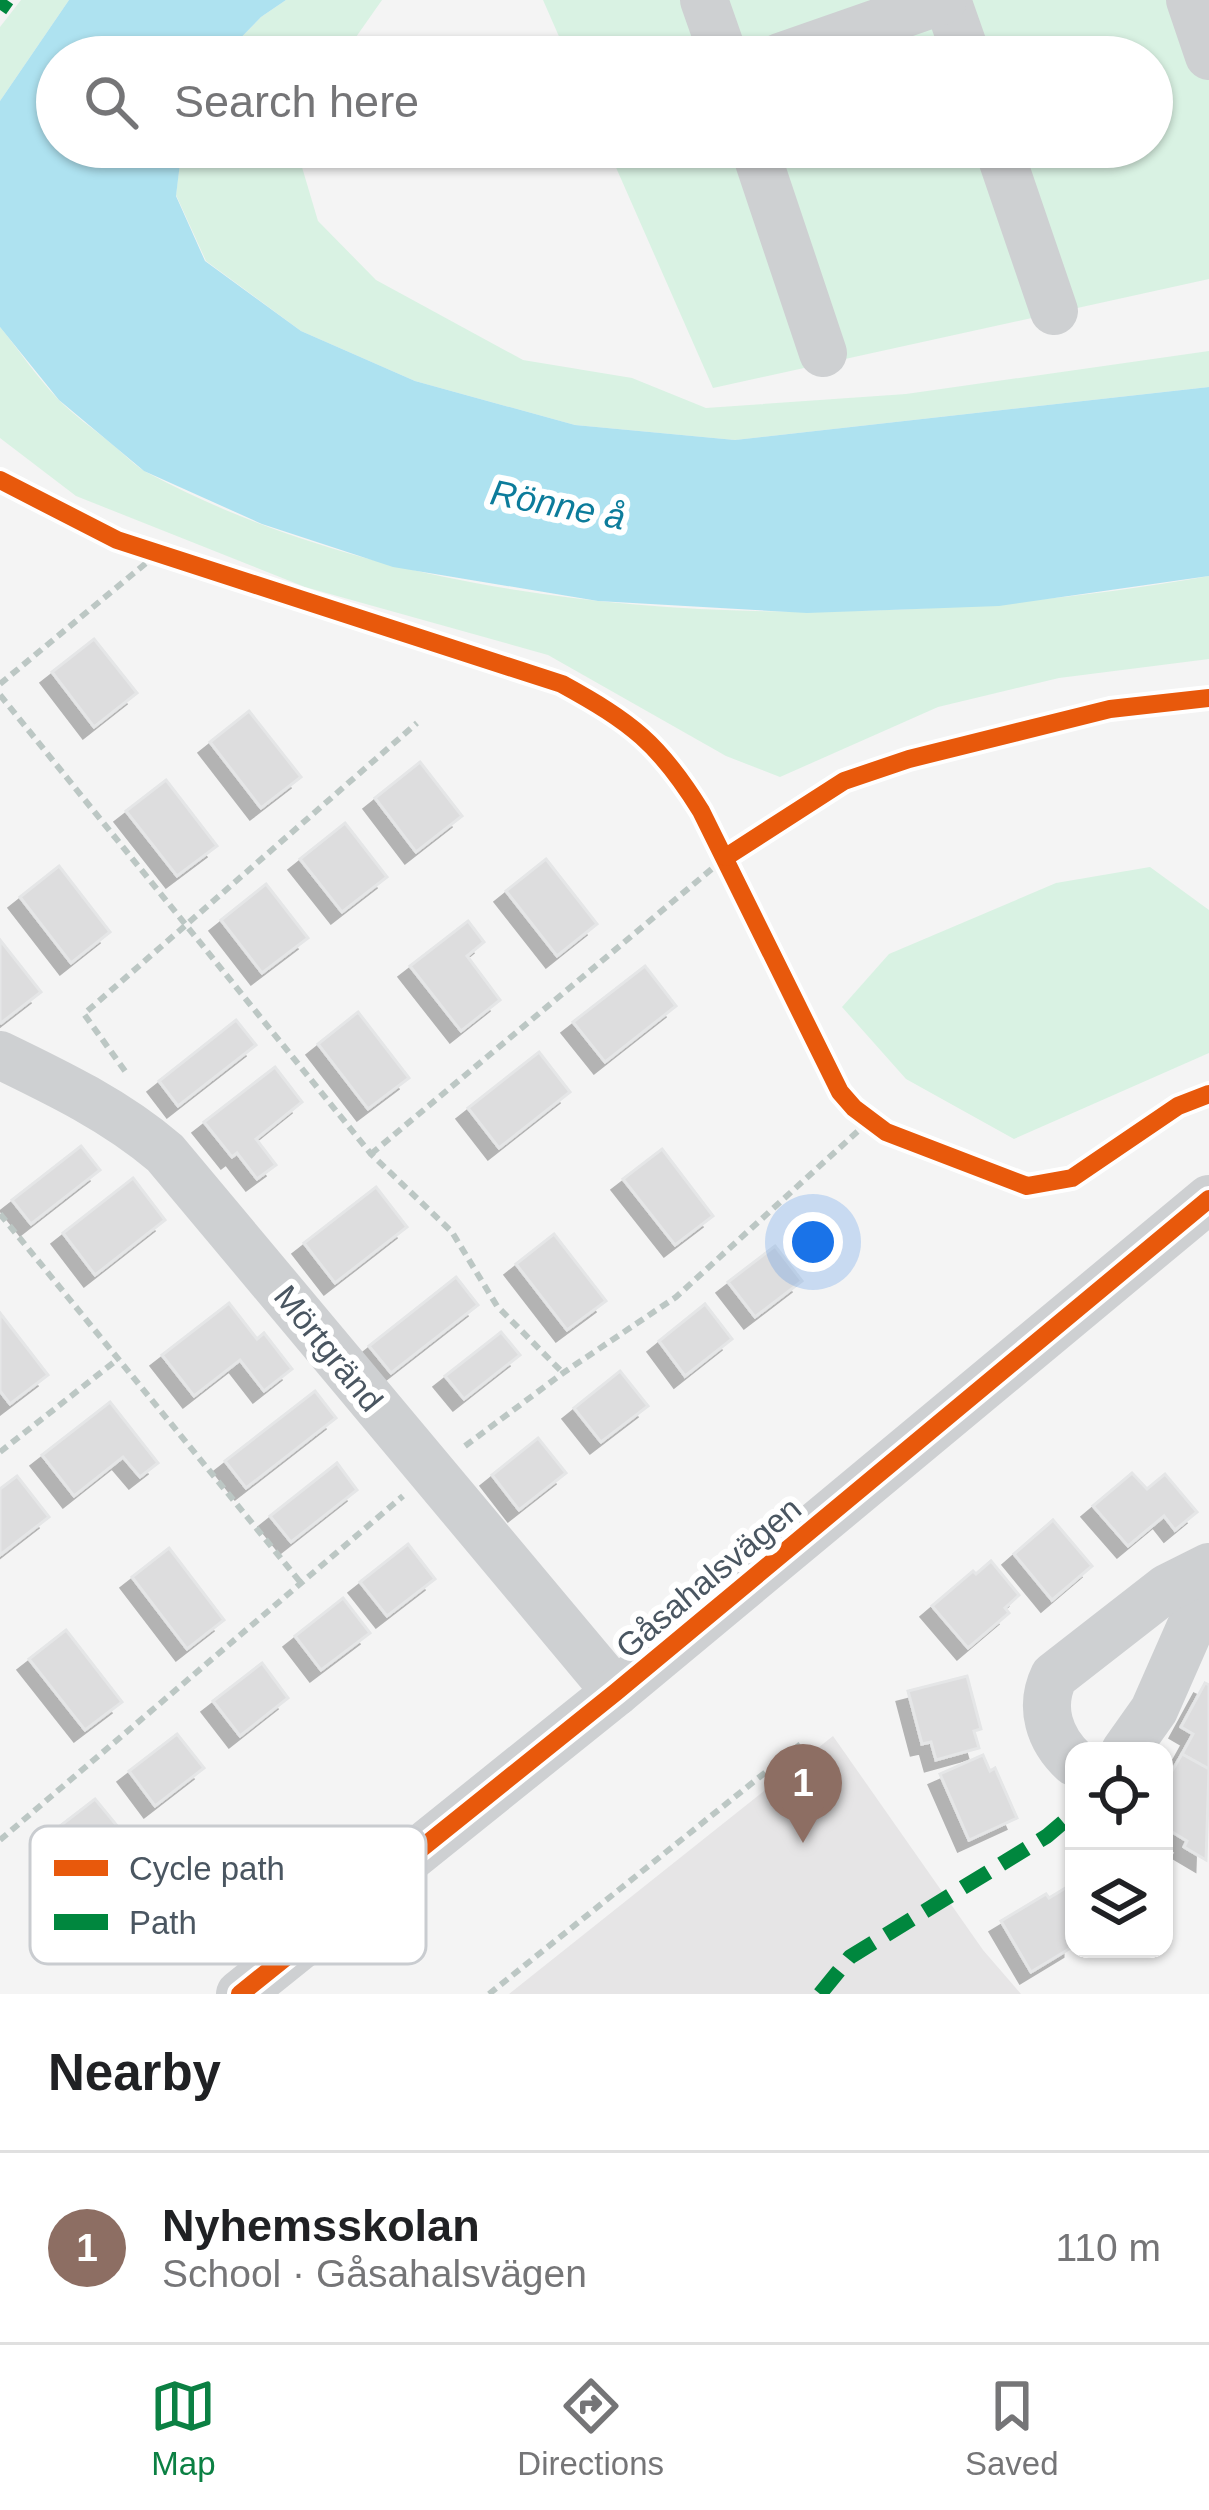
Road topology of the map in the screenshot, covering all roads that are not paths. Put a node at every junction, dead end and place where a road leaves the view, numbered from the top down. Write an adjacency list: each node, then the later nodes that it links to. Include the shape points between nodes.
1 (704, 0): 4 (street)
2 (945, 0): 5 (street); 6 (street)
3 (1190, 0): 7 (street)
4 (717, 36)
5 (841, 36)
6 (959, 36)
7 (1209, 56)
8 (761, 168): 11 (street)
9 (1005, 168): 10 (street)
10 (1054, 311)
11 (824, 353)
12 (0, 1055): 16 (street, Mörtgränd, via 134,1126 165,1153)
13 (1209, 1199): 16 (street, Gåsahalsvägen)
14 (1209, 1567): 18 (street, via 1167,1588 1054,1676 1046,1713)
15 (1209, 1585): 17 (street, via 1154,1710)
16 (616, 1691): 19 (street, Gåsahalsvägen)
17 (1131, 1742)
18 (1065, 1750)
19 (426, 1844)
20 (277, 1964): 21 (street, Gåsahalsvägen)
21 (240, 1994)

